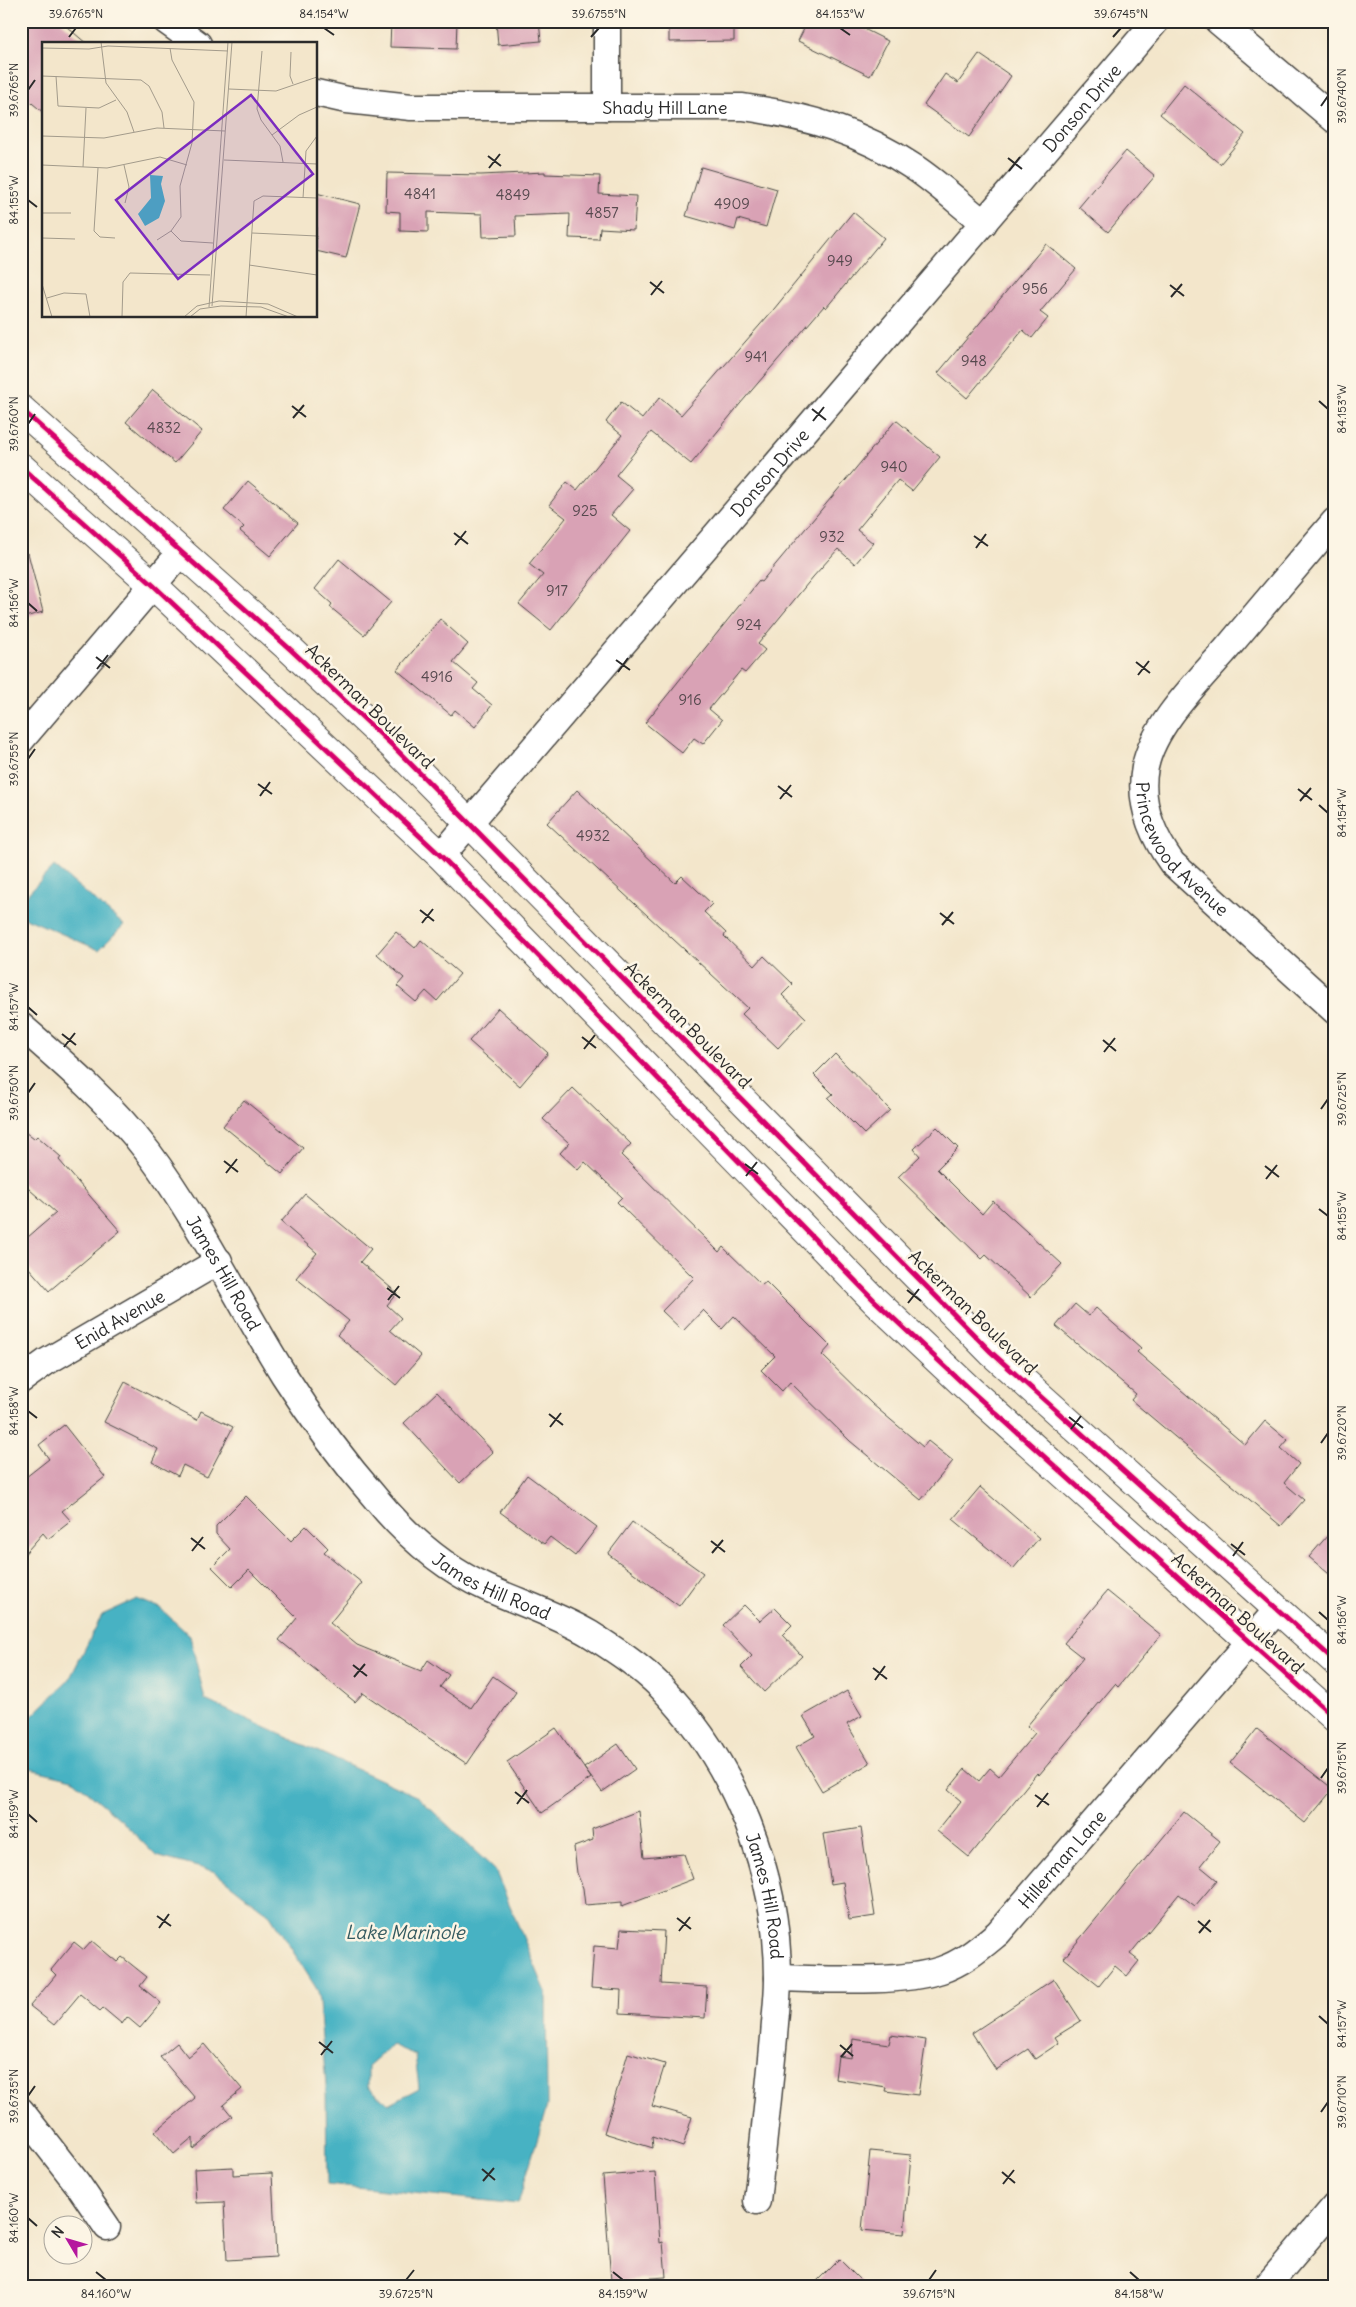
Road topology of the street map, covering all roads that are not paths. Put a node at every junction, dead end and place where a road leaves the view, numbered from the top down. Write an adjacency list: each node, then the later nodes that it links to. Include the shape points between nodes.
1 (166, 21): 5 (street)
2 (607, 21): 7 (street)
3 (1156, 21): 9 (street, Donson Drive)
4 (1218, 21): 8 (street)
5 (195, 42)
6 (318, 93): 7 (street, Shady Hill Lane, via 411,107)
7 (607, 107): 9 (street, Shady Hill Lane, via 743,107 790,113 877,145 916,168)
8 (1335, 120)
9 (984, 223): 16 (street, Donson Drive)
10 (21, 409): 13 (street, Ackerman Boulevard)
11 (21, 467): 14 (street, Ackerman Boulevard)
12 (1335, 521): 18 (street, Princewood Avenue, via 1176,708 1152,746 1145,768 1143,792 1156,841 1172,863)
13 (181, 552): 14 (street); 16 (street, Ackerman Boulevard, via 393,746)
14 (153, 586): 15 (street); 17 (street, Ackerman Boulevard)
15 (21, 740)
16 (470, 824): 17 (street, Donson Drive); 22 (street, Ackerman Boulevard, via 991,1352)
17 (441, 856): 23 (street, Ackerman Boulevard, via 874,1300)
18 (1335, 1011)
19 (21, 1026): 20 (street, James Hill Road, via 109,1107 146,1150)
20 (219, 1261): 21 (street, Enid Avenue, via 46,1362); 26 (street, James Hill Road, via 284,1374 327,1439 378,1502 415,1539 483,1586 582,1630 623,1654 689,1719 716,1759 741,1806 761,1861 772,1907)
21 (21, 1380)
22 (1277, 1610): 23 (street, Hillerman Lane); 24 (street, Ackerman Boulevard)
23 (1250, 1642): 25 (street, Ackerman Boulevard); 26 (street, Hillerman Lane, via 998,1933 969,1956 943,1970 914,1977)
24 (1335, 1661)
25 (1335, 1718)
26 (778, 1978): 28 (street, James Hill Road)
27 (21, 2111): 30 (street)
28 (757, 2201)
29 (1335, 2206): 31 (street)
30 (107, 2227)
31 (1267, 2286)

